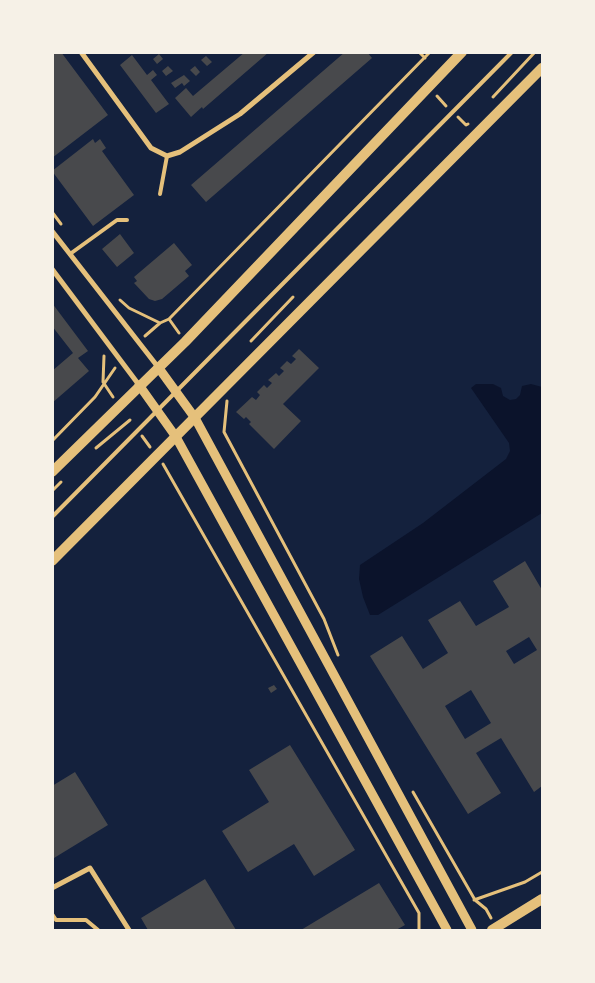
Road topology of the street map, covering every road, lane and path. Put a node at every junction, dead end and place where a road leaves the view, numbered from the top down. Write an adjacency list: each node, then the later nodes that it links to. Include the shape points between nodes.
1 (81, 52): 9 (street, via 151,148)
2 (314, 52): 9 (street, via 240,114 180,152)
3 (419, 52): 7 (path)
4 (430, 52): 7 (path)
5 (462, 52): 24 (main road)
6 (512, 52): 29 (lane)
7 (425, 58): 19 (path)
8 (542, 68): 30 (main road)
9 (166, 156): 10 (lane)
10 (160, 194)
11 (52, 212): 13 (path)
12 (127, 220): 15 (lane, via 117,220)
13 (63, 226)
14 (52, 231): 15 (street)
15 (70, 254): 23 (street)
16 (52, 269): 21 (street)
17 (116, 296): 20 (path, via 129,308)
18 (294, 297): 22 (path)
19 (169, 319): 20 (path); 24 (path)
20 (160, 323): 23 (path)
21 (97, 330): 25 (street); 27 (path, via 104,355)
22 (258, 332)
23 (139, 342): 26 (street)
24 (185, 342): 26 (main road)
25 (120, 362): 27 (path); 28 (street)
26 (158, 367): 28 (main road); 29 (street)
27 (103, 382): 31 (path); 37 (path, via 95,397)
28 (139, 385): 31 (main road); 32 (street)
29 (176, 393): 32 (lane); 33 (street)
30 (221, 393): 33 (main road); 43 (path, via 227,401 224,432 324,619)
31 (120, 404): 34 (path); 40 (main road)
32 (158, 410): 35 (lane); 36 (street)
33 (195, 418): 36 (main road); 55 (street)
34 (130, 420): 35 (path); 38 (path)
35 (138, 431): 39 (path); 41 (lane)
36 (176, 437): 39 (main road); 54 (street)
37 (52, 441)
38 (95, 450)
39 (157, 457): 42 (main road); 53 (path, via 171,475 419,913)
40 (52, 472)
41 (52, 517)
42 (52, 561)
43 (341, 662)
44 (411, 788): 48 (path)
45 (542, 872): 48 (path, via 525,882)
46 (52, 888): 52 (street, via 90,868)
47 (542, 899): 50 (main road)
48 (475, 900): 50 (path, via 486,910)
49 (52, 914): 51 (lane, via 56,920 86,920)
50 (494, 929)
51 (98, 930)
52 (129, 930)
53 (419, 930)
54 (446, 930)
55 (472, 930)

